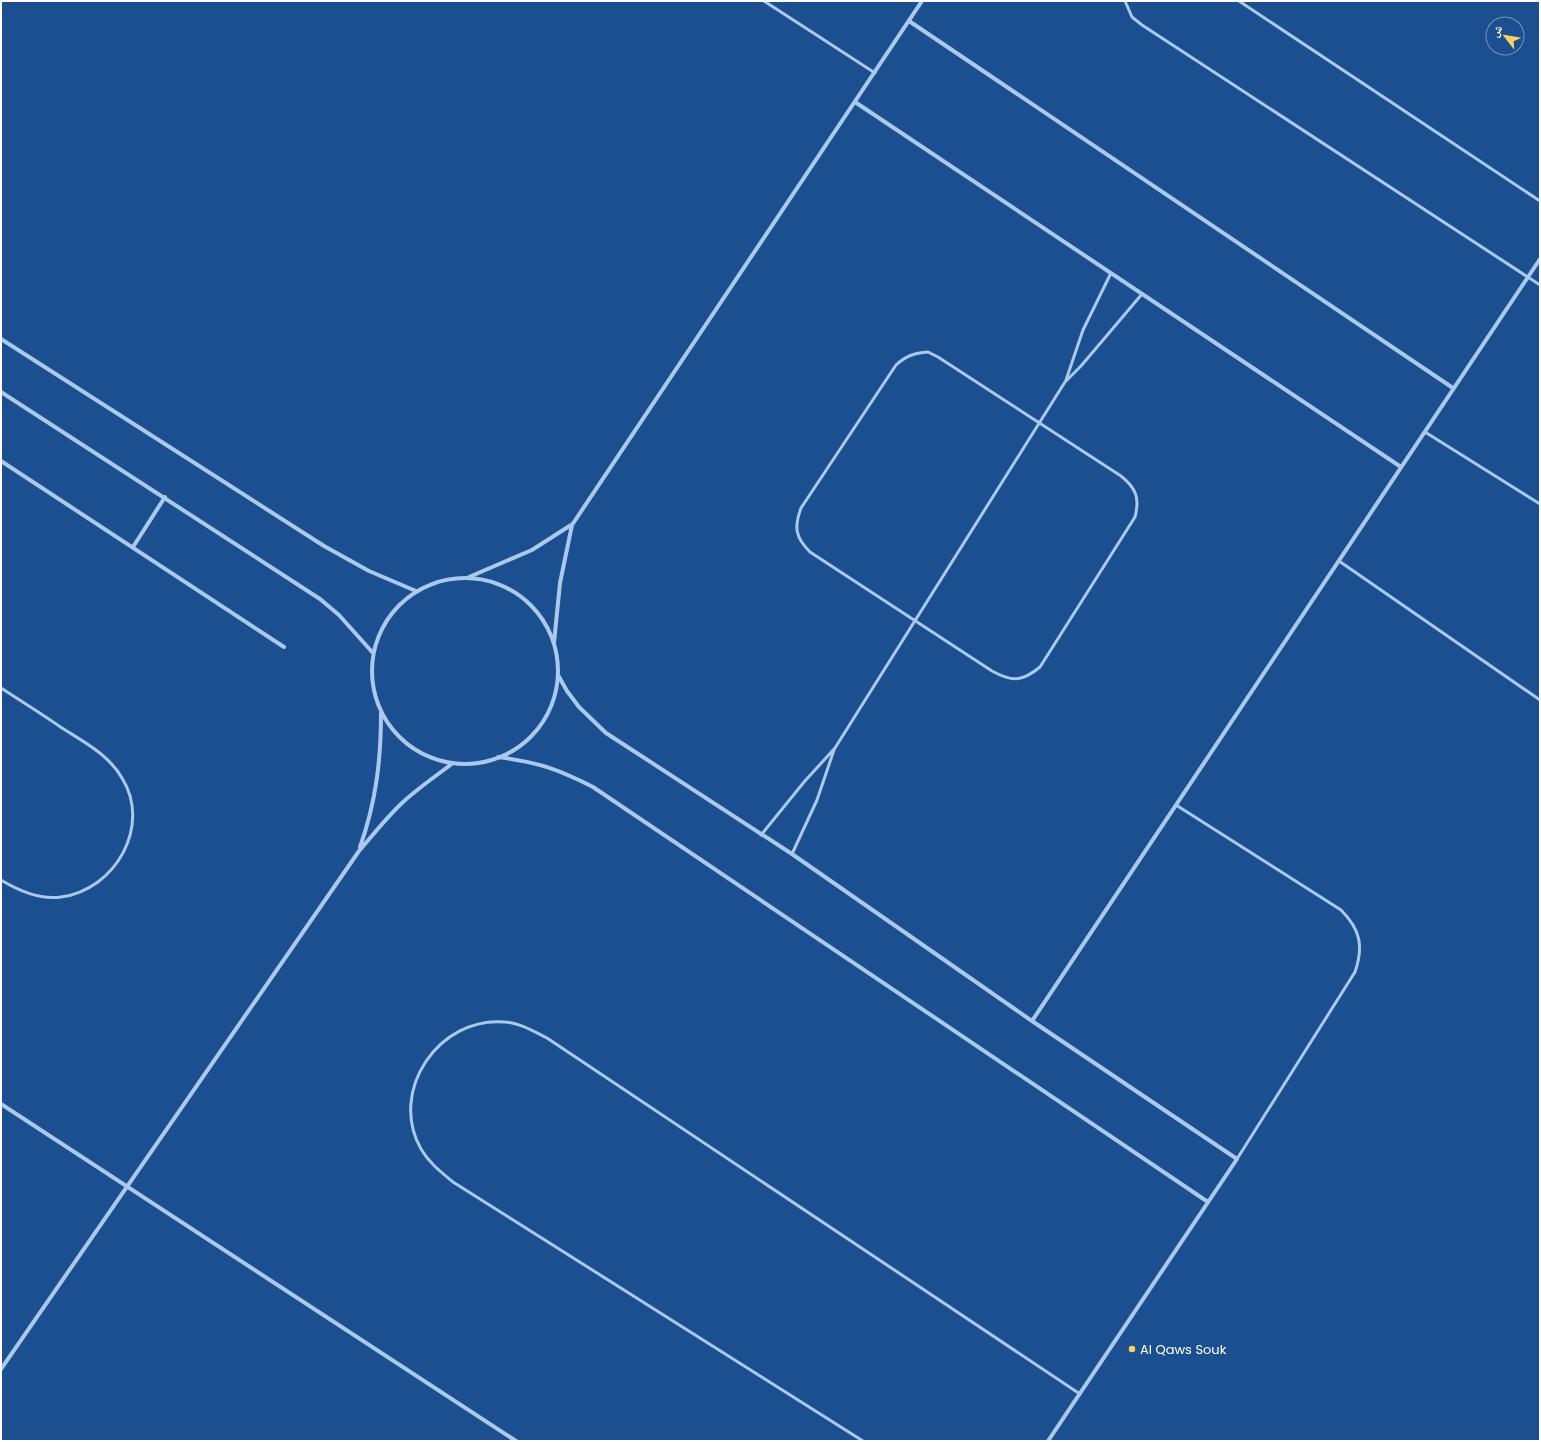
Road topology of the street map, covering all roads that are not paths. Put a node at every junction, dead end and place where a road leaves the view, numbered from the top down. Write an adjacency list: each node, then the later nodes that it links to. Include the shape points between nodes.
1 (764, 1): 6 (lane)
2 (922, 1): 5 (street)
3 (1125, 1): 11 (lane, via 1132,17 1142,25)
4 (1239, 1): 8 (lane)
5 (909, 21): 6 (street); 16 (street)
6 (875, 73): 7 (street)
7 (855, 102): 10 (street); 24 (street)
8 (1540, 201)
9 (1540, 259): 11 (street)
10 (1111, 273): 13 (street); 15 (lane, via 1083,330)
11 (1528, 277): 12 (lane); 16 (street)
12 (1540, 285)
13 (1142, 294): 15 (lane); 21 (street)
14 (1, 338): 28 (street, via 324,546 369,571)
15 (1065, 382): 18 (lane)
16 (1453, 388): 19 (street)
17 (1, 392): 22 (street)
18 (1040, 423): 29 (lane); 29 (lane, via 1130,484 1136,494 1136,517 1040,667 1029,675 1017,679 1004,678); 29 (lane, via 938,357 928,352 916,353 905,357 896,365 801,508 796,532 801,543 810,552)
19 (1424, 432): 21 (street); 23 (lane)
20 (1, 461): 25 (street)
21 (1401, 466): 26 (street)
22 (165, 497): 25 (street); 32 (street, via 320,599 339,615)
23 (1540, 504)
24 (572, 525): 27 (street, via 532,550); 30 (street, via 560,583)
25 (133, 547): 31 (street)
26 (1339, 561): 35 (lane); 40 (street)
27 (468, 577): 28 (street, via 441,580); 30 (street, via 505,586 521,596 535,609)
28 (416, 591): 32 (street, via 400,603 388,618)
29 (915, 621): 37 (lane)
30 (554, 643): 33 (street)
31 (284, 647)
32 (373, 653): 36 (street, via 372,683)
33 (558, 675): 38 (street, via 554,696 546,716 533,734 517,748); 41 (street, via 579,707 606,733)
34 (1, 688): 44 (lane, via 112,762 123,778 130,796 133,815 131,834 114,868 99,882 81,892 61,897 40,897 21,891)
35 (1540, 700)
36 (381, 712): 39 (street, via 403,741 418,752); 42 (street, via 381,741 375,797)
37 (835, 748): 41 (lane); 43 (lane, via 817,800)
38 (498, 757): 39 (street, via 484,762); 49 (street, via 547,766 593,787)
39 (453, 763): 42 (street, via 402,803)
40 (1176, 805): 45 (street); 47 (lane, via 1341,910 1357,932 1360,946 1360,960 1355,972)
41 (761, 835): 43 (street)
42 (359, 851): 48 (street)
43 (792, 854): 45 (street)
44 (1, 880)
45 (1032, 1021): 47 (street)
46 (1, 1104): 48 (street)
47 (1237, 1159): 49 (street)
48 (127, 1187): 50 (street); 52 (street)
49 (1208, 1202): 51 (street)
50 (1, 1369)
51 (1080, 1394): 53 (lane, via 527,1027 504,1022 482,1023 460,1030 440,1043 425,1060 415,1081 411,1104 413,1127 421,1149 435,1167 466,1190); 54 (street)
52 (516, 1441)
53 (862, 1441)
54 (1048, 1441)

